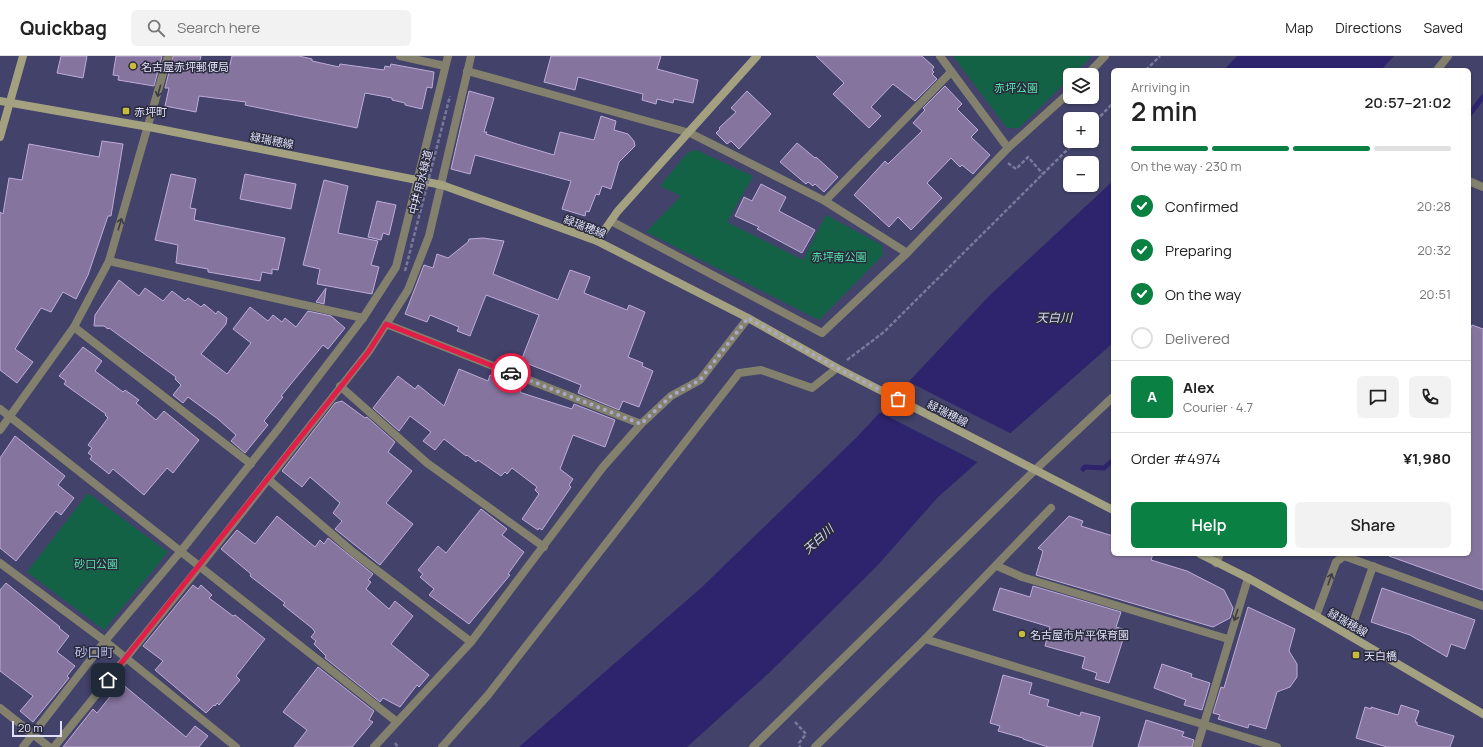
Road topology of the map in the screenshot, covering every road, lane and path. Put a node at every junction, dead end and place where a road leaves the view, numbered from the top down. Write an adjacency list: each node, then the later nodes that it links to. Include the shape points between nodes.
1 (23, 56): 20 (main road)
2 (168, 56): 23 (street, one-way to 23)
3 (400, 56): 11 (street)
4 (448, 56): 11 (street)
5 (471, 56): 15 (street)
6 (757, 56): 24 (main road)
7 (940, 56): 16 (street)
8 (1105, 56): 12 (street)
9 (1160, 56): 13 (path)
10 (1448, 56): 14 (street)
11 (446, 66): 30 (street)
12 (1094, 68)
13 (1148, 68)
14 (1439, 68)
15 (467, 71): 24 (street); 32 (street)
16 (951, 72): 26 (street); 34 (street)
17 (450, 96): 39 (path, 中井用水緑道, bridge)
18 (1063, 98): 26 (street)
19 (0, 101): 20 (main road, 緑瑞穂線)
20 (11, 104): 23 (main road, 緑瑞穂線); 25 (main road)
21 (1111, 105): 22 (path)
22 (1099, 118)
23 (149, 127): 30 (main road, 緑瑞穂線); 38 (street, one-way to 23)
24 (690, 133): 34 (street); 35 (main road, via 617,212)
25 (0, 138)
26 (1008, 148): 28 (street)
27 (1069, 148): 29 (path)
28 (999, 158): 29 (path, via 1016,168 1028,157); 37 (street)
29 (1043, 174): 44 (path, via 884,332)
30 (417, 180): 32 (main road, 緑瑞穂線); 40 (street, via 396,267)
31 (1471, 182): 33 (street)
32 (442, 185): 36 (main road, 緑瑞穂線); 42 (street, via 429,236 408,290)
33 (1483, 187)
34 (825, 201): 37 (street)
35 (611, 222): 36 (main road); 37 (street, via 822,333)
36 (597, 241): 41 (main road, 緑瑞穂線)
37 (907, 253)
38 (109, 261): 40 (street); 43 (street)
39 (405, 271)
40 (363, 318): 51 (street)
41 (748, 318): 44 (main road, 緑瑞穂線); 49 (street, via 700,380 671,396)
42 (386, 324): 45 (street, via 369,351); 49 (street)
43 (74, 327): 48 (street); 51 (street)
44 (841, 370): 52 (main road, 緑瑞穂線); 85 (street, via 812,388 761,370 740,373 488,695)
45 (340, 386): 53 (street); 56 (street, via 427,463)
46 (1111, 399): 52 (street)
47 (0, 408): 48 (street)
48 (10, 417): 50 (street); 57 (street)
49 (641, 424): 56 (street, via 603,467)
50 (0, 430)
51 (251, 464): 57 (street)
52 (1036, 471): 55 (main road, 緑瑞穂線); 75 (street)
53 (268, 479): 62 (street); 72 (street, via 353,552)
54 (1051, 508): 63 (street)
55 (1111, 509)
56 (544, 547): 72 (street)
57 (181, 551): 62 (street); 71 (street)
58 (1204, 556): 61 (main road, 緑瑞穂線)
59 (1219, 556): 61 (street)
60 (0, 563): 71 (street)
61 (1216, 563): 65 (main road, 緑瑞穂線)
62 (200, 566): 73 (street); 77 (street)
63 (997, 566): 69 (street); 70 (street, via 1022,577)
64 (1373, 566): 66 (street); 67 (street, one-way to 64, via 1336,562 1344,556); 68 (street)
65 (1248, 578): 67 (main road, 緑瑞穂線); 70 (street, one-way to 70)
66 (1483, 606)
67 (1316, 616): 68 (main road, 緑瑞穂線)
68 (1349, 635): 76 (main road, 緑瑞穂線)
69 (925, 639): 78 (street); 88 (street)
70 (1228, 639): 78 (street)
71 (104, 641): 73 (street); 79 (street)
72 (471, 642): 77 (street)
73 (126, 658): 82 (street); 83 (street)
74 (0, 708): 79 (street)
75 (787, 713): 86 (street); 87 (path, via 806,734 799,743)
76 (1483, 714)
77 (397, 722): 84 (street)
78 (1203, 725): 89 (street); 90 (street)
79 (34, 734): 80 (street); 81 (street)
80 (23, 747)
81 (49, 747)
82 (54, 747)
83 (236, 747)
84 (374, 747)
85 (442, 747)
86 (754, 747)
87 (800, 747)
88 (815, 747)
89 (1197, 747)
90 (1277, 747)

